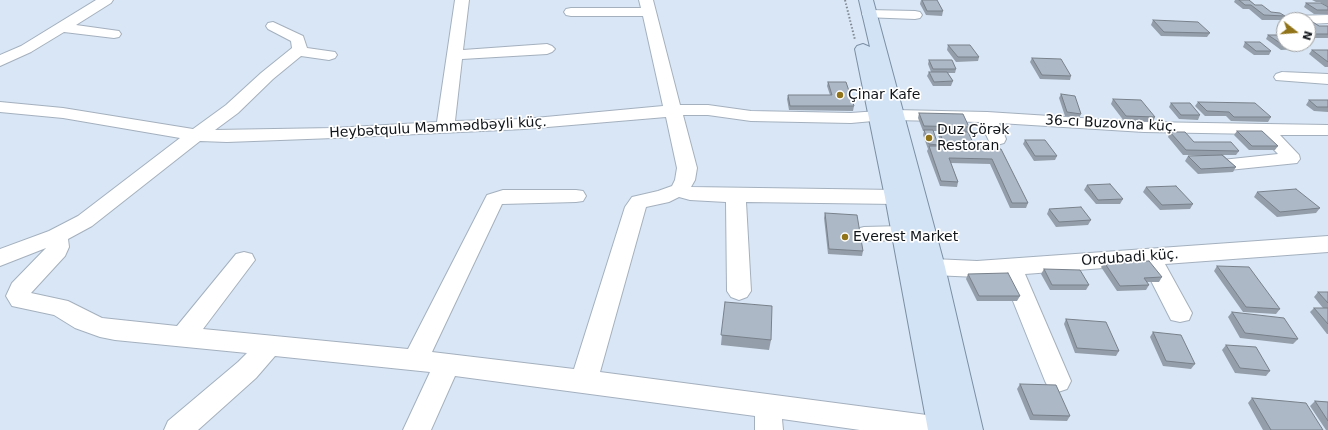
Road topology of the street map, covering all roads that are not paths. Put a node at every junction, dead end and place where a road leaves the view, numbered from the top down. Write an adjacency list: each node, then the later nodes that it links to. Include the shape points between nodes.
1 (106, 0): 11 (street)
2 (462, 0): 18 (street)
3 (852, 0): 25 (main road)
4 (647, 6): 6 (street); 24 (street)
5 (867, 7): 7 (street); 25 (main road)
6 (571, 12)
7 (915, 15)
8 (1316, 19): 9 (street)
9 (1328, 19)
10 (273, 26): 14 (street, via 298,39)
11 (60, 27): 12 (street); 16 (street)
12 (114, 34)
13 (547, 49): 18 (street)
14 (298, 51): 17 (street); 31 (street, via 232,108)
15 (0, 54): 16 (street)
16 (16, 54): 19 (street)
17 (329, 55)
18 (454, 55): 28 (street)
19 (0, 62)
20 (1282, 77): 21 (street)
21 (1328, 79)
22 (736, 98): 26 (street, via 727,101)
23 (0, 107): 31 (street, Heybətqulu Məmmədbəyli küç., via 87,116)
24 (673, 110): 26 (street, Heybətqulu Məmmədbəyli küç.); 28 (street, Heybətqulu Məmmədbəyli küç., via 524,124); 34 (street, via 687,168 685,180)
25 (882, 110): 26 (street, Heybətqulu Məmmədbəyli küç., via 851,118 750,116); 27 (street, 36-cı Buzovna küç.); 37 (main road); 45 (main road)
26 (718, 111)
27 (987, 117): 29 (street, 36-cı Buzovna küç., via 1144,127); 32 (street)
28 (445, 126): 31 (street, Heybətqulu Məmmədbəyli küç., via 302,134)
29 (1264, 129): 30 (street, 36-cı Buzovna küç.); 33 (street, via 1290,159)
30 (1328, 130)
31 (196, 134): 40 (street, via 98,212)
32 (996, 138)
33 (1229, 164)
34 (679, 190): 35 (street, via 690,194); 53 (street, via 639,202 635,207)
35 (736, 195): 37 (street); 47 (street)
36 (576, 196): 51 (street, via 503,197 494,200)
37 (896, 197): 38 (main road)
38 (904, 233): 39 (street); 59 (main road)
39 (864, 234)
40 (57, 236): 43 (street); 49 (street, via 57,251 20,289 20,300 59,307 100,327)
41 (1328, 244): 42 (street, Ordubadi küç.)
42 (1150, 257): 46 (street, Ordubadi küç.); 48 (street)
43 (0, 258)
44 (244, 260): 49 (street)
45 (933, 267): 46 (street, Ordubadi küç.); 60 (main road)
46 (1011, 267): 54 (street)
47 (739, 291)
48 (1180, 313)
49 (184, 336): 50 (street)
50 (269, 346): 51 (street); 57 (street, via 247,370)
51 (415, 360): 52 (street)
52 (447, 365): 53 (street); 58 (street)
53 (584, 381): 55 (street)
54 (1058, 381)
55 (769, 418): 56 (street)
56 (902, 427): 59 (street)
57 (178, 430)
58 (417, 430)
59 (942, 430)
60 (968, 430)

